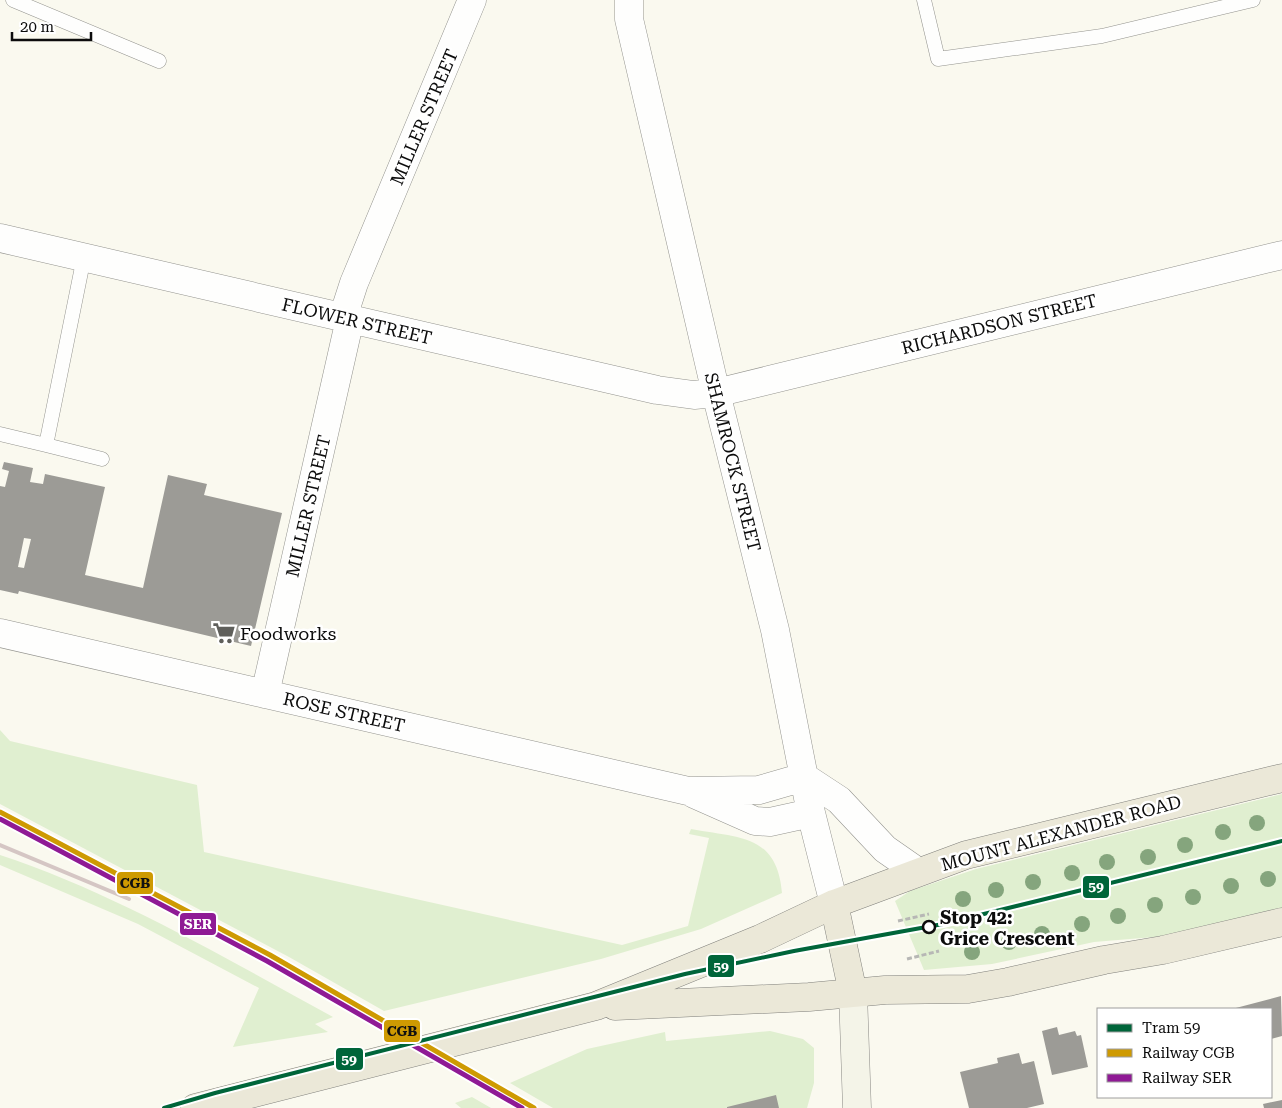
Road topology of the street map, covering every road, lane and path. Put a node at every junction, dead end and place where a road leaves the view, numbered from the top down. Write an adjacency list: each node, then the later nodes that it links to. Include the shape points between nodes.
1 (13, 0): 6 (lane)
2 (472, 0): 10 (street, MILLER STREET, via 354,283)
3 (924, 0): 4 (lane, via 938,59 1102,36)
4 (1253, 0)
5 (625, 6): 11 (street, SHAMROCK STREET)
6 (159, 61)
7 (0, 238): 9 (street, FLOWER STREET)
8 (1282, 255): 11 (street, RICHARDSON STREET)
9 (84, 257): 10 (street, FLOWER STREET); 13 (lane)
10 (346, 318): 11 (street, FLOWER STREET, via 657,390 694,395); 16 (street, MILLER STREET)
11 (716, 393): 17 (street, SHAMROCK STREET, via 776,630)
12 (0, 434): 13 (lane)
13 (46, 445): 14 (lane)
14 (102, 459)
15 (0, 634): 16 (street, ROSE STREET)
16 (265, 694): 19 (street, ROSE STREET)
17 (804, 777): 19 (street, ROSE STREET, via 759,790); 20 (street, SHAMROCK STREET); 21 (street, via 839,800 885,849)
18 (1282, 778): 21 (main road, MOUNT ALEXANDER ROAD, via 1024,839)
19 (688, 791): 20 (street, ROSE STREET, via 755,821 770,822)
20 (811, 813): 22 (street, SHAMROCK STREET)
21 (918, 872): 22 (main road, MOUNT ALEXANDER ROAD)
22 (834, 904): 28 (main road); 29 (main road, MOUNT ALEXANDER ROAD, via 760,939)
23 (929, 914): 24 (path)
24 (898, 921)
25 (1282, 922): 28 (main road, MOUNT ALEXANDER ROAD, via 1171,949 987,986)
26 (939, 951): 27 (path)
27 (907, 959)
28 (853, 993): 29 (main road, MOUNT ALEXANDER ROAD); 31 (street)
29 (596, 1006): 30 (main road, MOUNT ALEXANDER ROAD)
30 (195, 1108)
31 (856, 1108)

